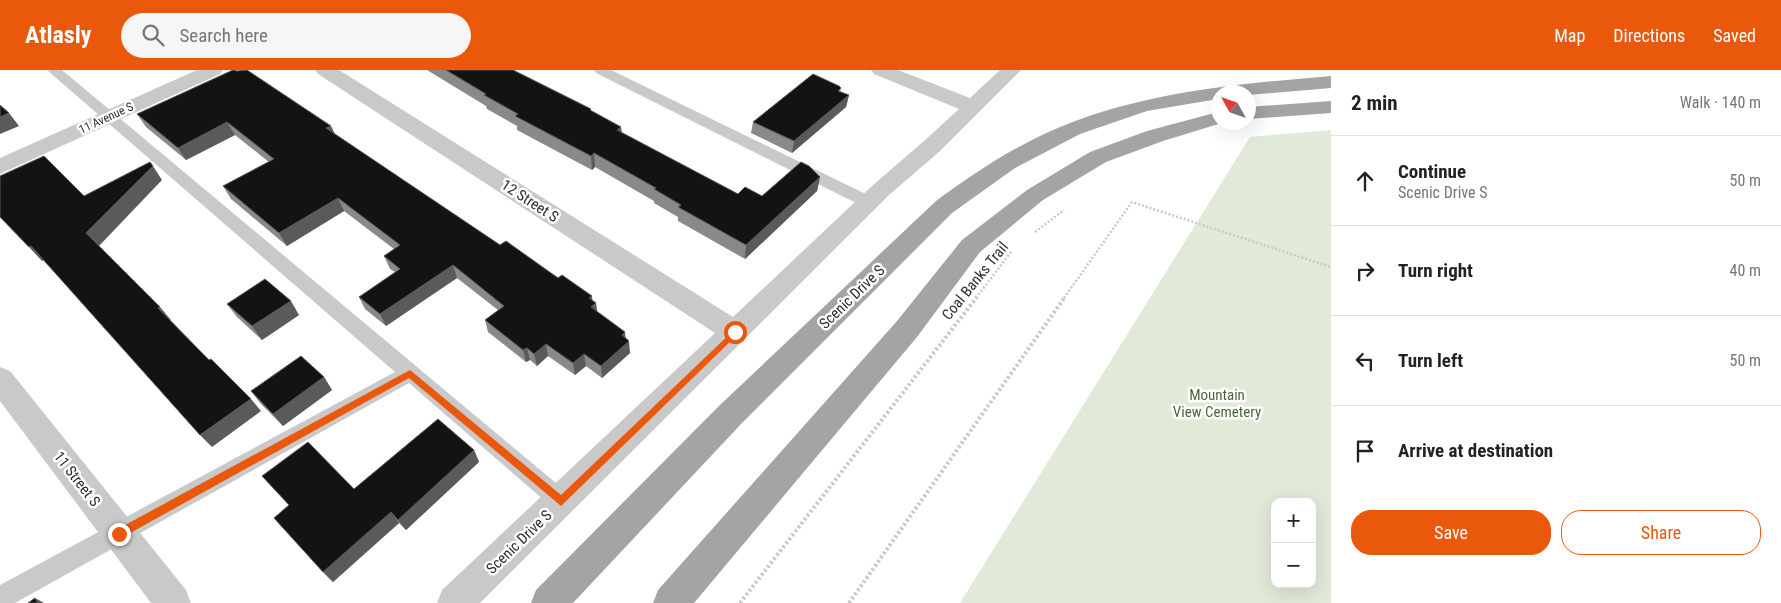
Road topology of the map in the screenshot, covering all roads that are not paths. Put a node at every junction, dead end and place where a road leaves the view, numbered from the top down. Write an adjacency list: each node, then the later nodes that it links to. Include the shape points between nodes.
1 (54, 70): 13 (lane)
2 (213, 70): 13 (street, 11 Avenue S)
3 (325, 70): 17 (street, 12 Street S)
4 (600, 70): 16 (lane)
5 (881, 70): 10 (street)
6 (1011, 70): 10 (street, Scenic Drive S)
7 (1331, 82): 8 (main road, Scenic Drive S)
8 (1256, 89)
9 (1211, 94): 25 (main road, Scenic Drive S, via 1177,97 1090,122 1044,142 978,179 944,206 738,407)
10 (973, 107): 16 (street, Scenic Drive S)
11 (1331, 107): 12 (main road)
12 (1256, 112)
13 (110, 117): 15 (street, 11 Avenue S); 18 (lane)
14 (1211, 120): 26 (main road, via 1098,157 1035,195 971,246 907,330)
15 (0, 167)
16 (868, 202): 17 (street, Scenic Drive S)
17 (735, 332): 20 (street, Scenic Drive S)
18 (410, 373): 20 (lane); 21 (lane)
19 (0, 379): 21 (street, 11 Street S)
20 (561, 502): 24 (street, Scenic Drive S)
21 (119, 534): 22 (lane); 23 (street, 11 Street S)
22 (0, 598)
23 (173, 603)
24 (455, 603)
25 (549, 603)
26 (671, 603)

